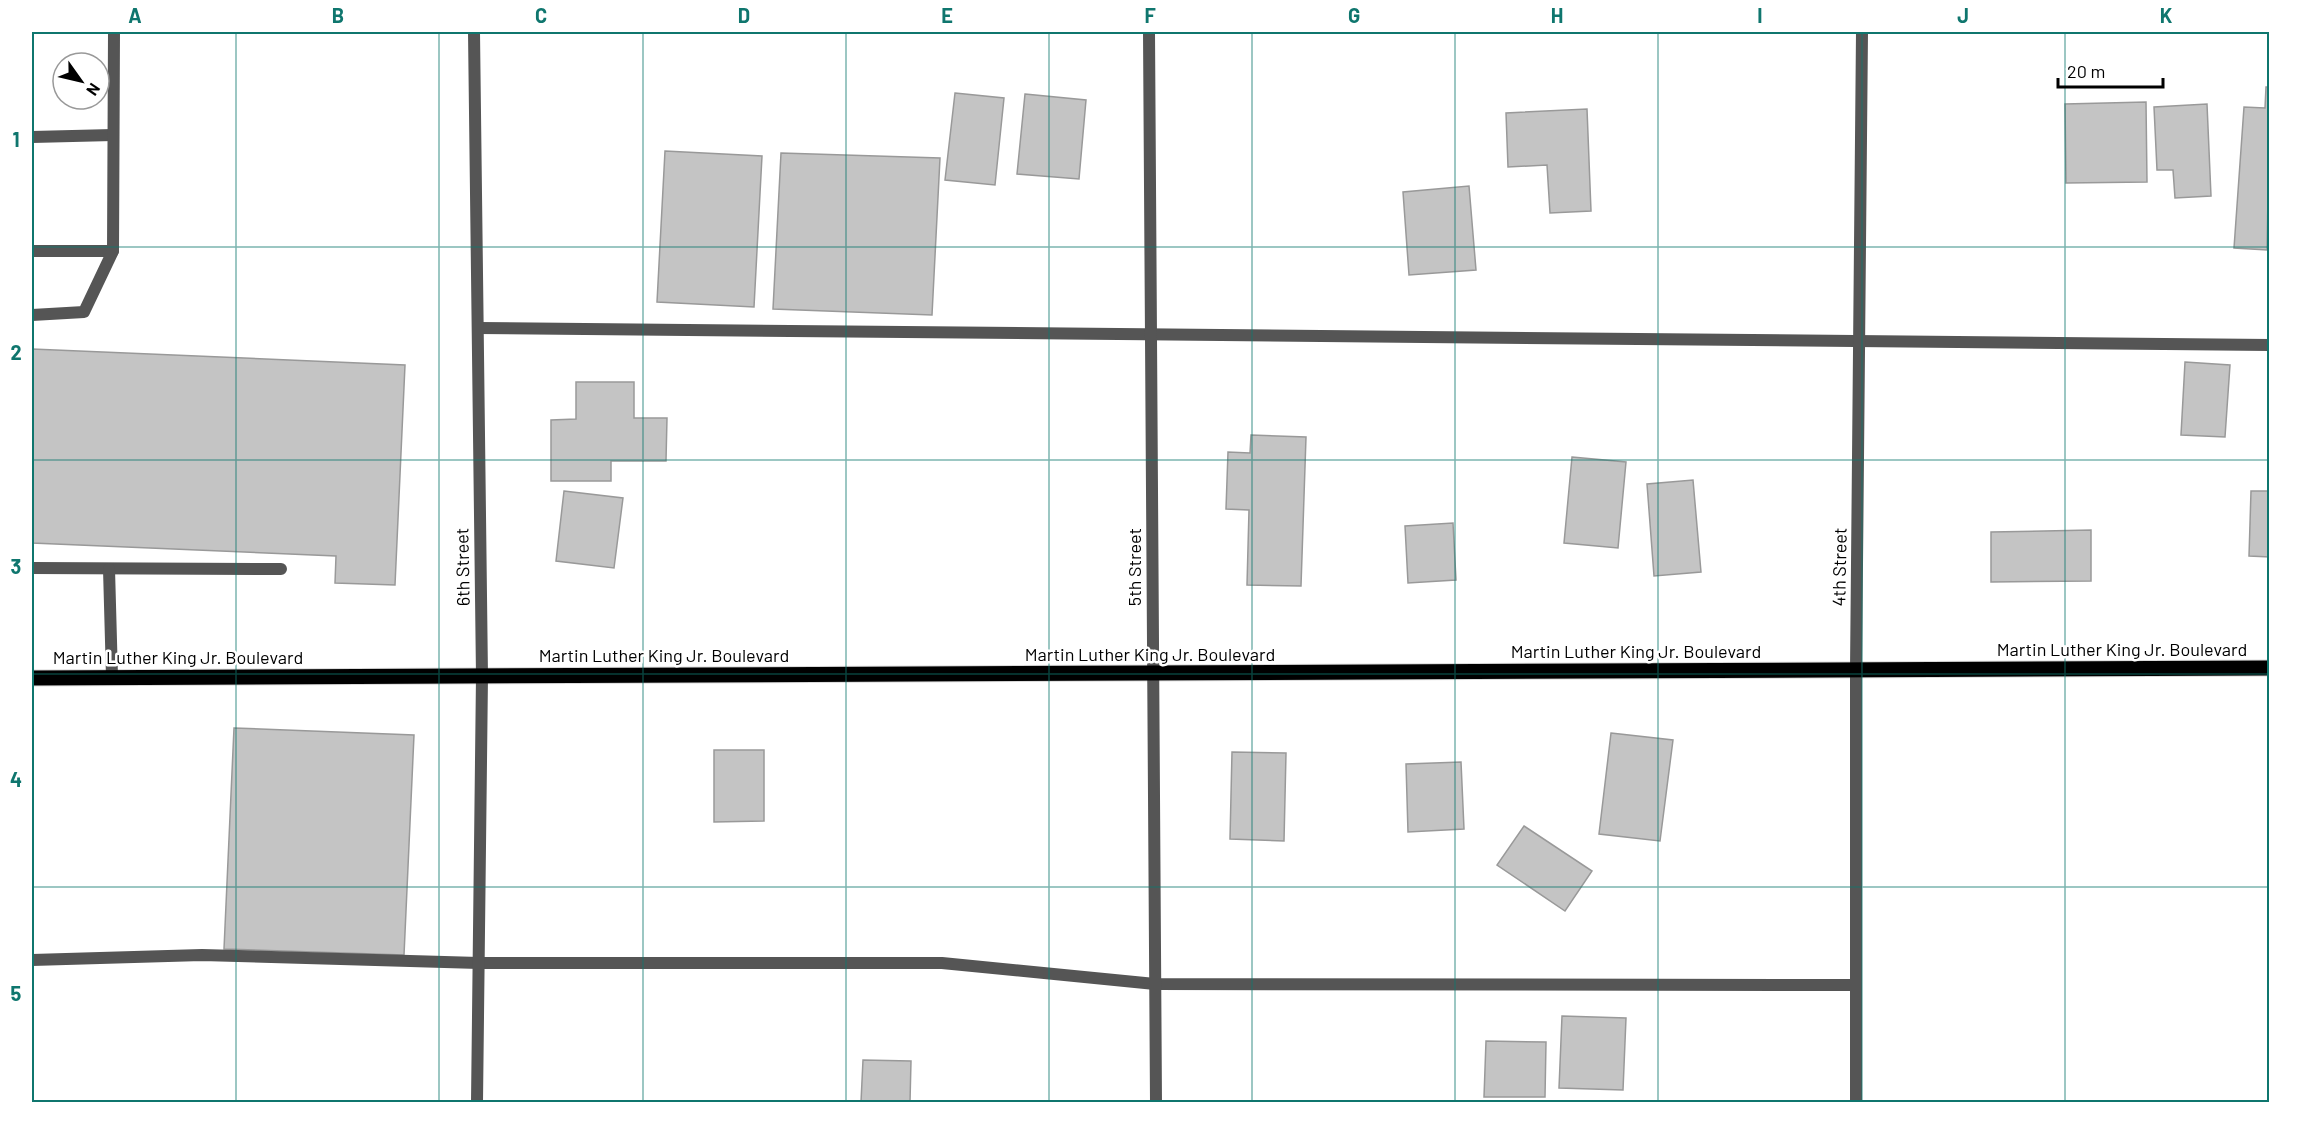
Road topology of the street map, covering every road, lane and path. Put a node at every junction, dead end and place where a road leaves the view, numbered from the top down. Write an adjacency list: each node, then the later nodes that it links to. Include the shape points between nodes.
1 (114, 32): 5 (street)
2 (474, 32): 10 (street, 6th Street)
3 (1149, 32): 11 (street, 5th Street)
4 (1862, 32): 12 (street, 4th Street)
5 (113, 135): 6 (street); 8 (street)
6 (32, 137)
7 (32, 251): 8 (street)
8 (113, 251): 9 (street, via 84,312)
9 (32, 315)
10 (478, 328): 11 (street); 20 (street, 6th Street)
11 (1151, 335): 12 (street); 19 (street, 5th Street)
12 (1859, 341): 13 (street); 18 (street, 4th Street)
13 (2270, 345)
14 (32, 568): 15 (street)
15 (109, 569): 16 (street); 21 (street)
16 (281, 569)
17 (2270, 668): 18 (main road, Martin Luther King Jr. Boulevard)
18 (1856, 670): 19 (main road, Martin Luther King Jr. Boulevard); 26 (street, 4th Street)
19 (1153, 673): 20 (main road, Martin Luther King Jr. Boulevard); 25 (street, 5th Street)
20 (482, 676): 21 (main road, Martin Luther King Jr. Boulevard); 24 (street, 6th Street)
21 (112, 677): 22 (main road, Martin Luther King Jr. Boulevard)
22 (32, 678)
23 (32, 960): 24 (street, via 202,955)
24 (479, 963): 25 (street, via 942,963); 27 (street, 6th Street)
25 (1155, 984): 26 (street); 28 (street, 5th Street)
26 (1856, 985): 29 (street, 4th Street)
27 (477, 1102)
28 (1156, 1102)
29 (1856, 1102)

